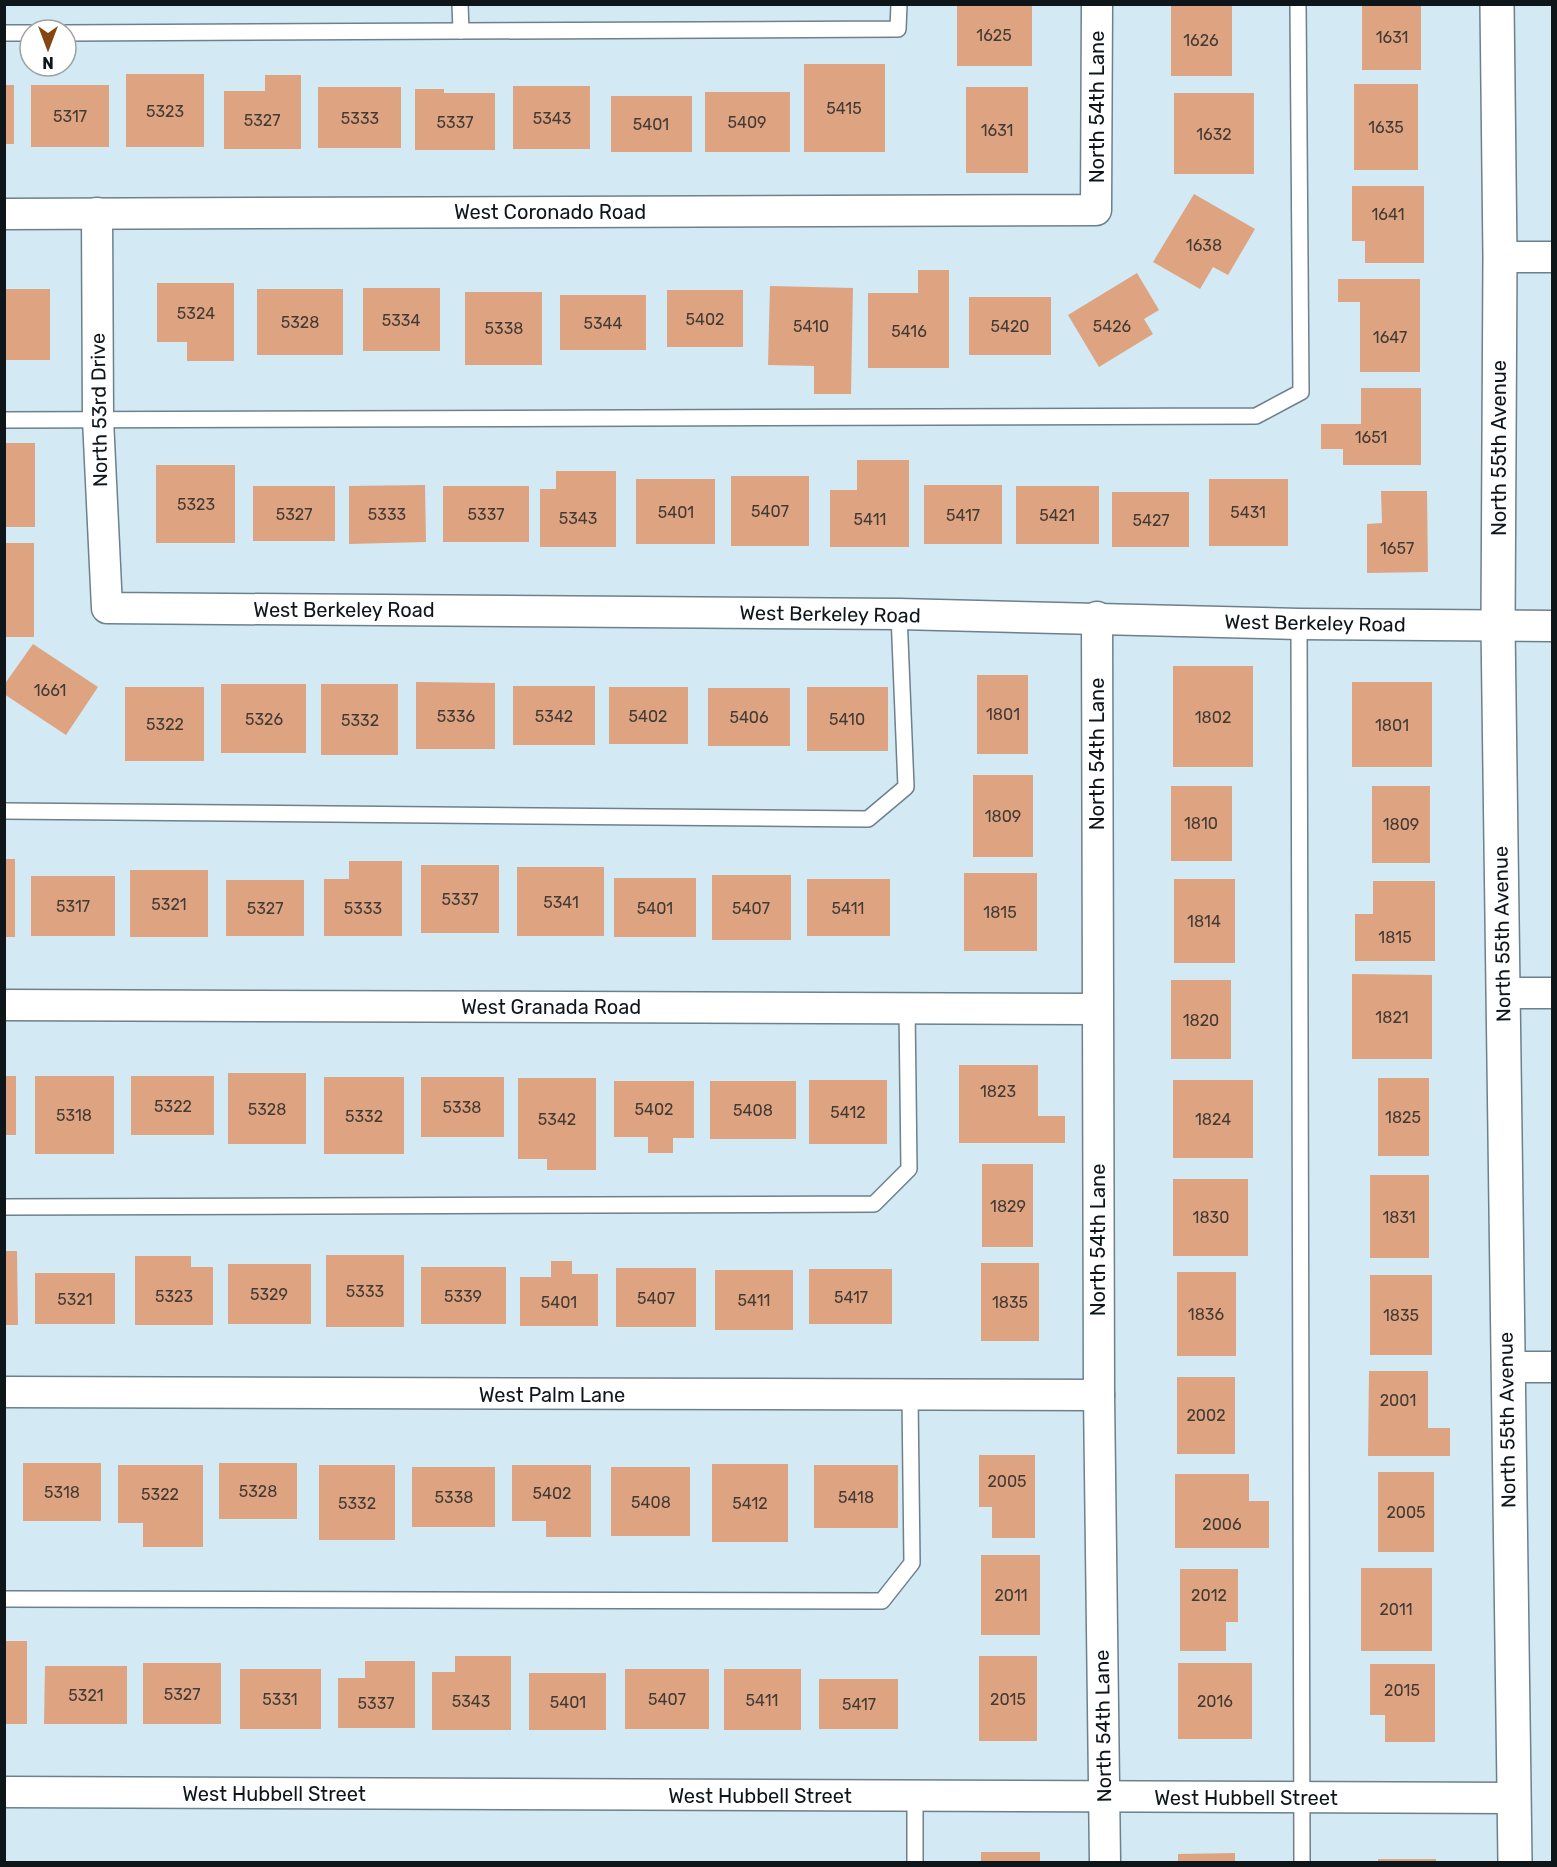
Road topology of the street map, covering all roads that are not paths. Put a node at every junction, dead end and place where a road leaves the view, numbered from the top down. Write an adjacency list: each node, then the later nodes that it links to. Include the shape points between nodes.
1 (460, 4): 6 (lane)
2 (899, 4): 6 (lane, via 898,28)
3 (1097, 4): 8 (street, North 54th Lane)
4 (1298, 4): 13 (lane, via 1302,392 1256,416)
5 (1497, 4): 11 (street, North 55th Avenue)
6 (461, 31): 7 (lane)
7 (78, 33)
8 (1096, 210): 9 (street, West Coronado Road)
9 (97, 213): 10 (street, West Coronado Road); 13 (street, North 53rd Drive)
10 (4, 214)
11 (1500, 257): 12 (street); 19 (street, North 55th Avenue)
12 (1552, 257)
13 (98, 419): 14 (lane); 15 (street, North 53rd Drive)
14 (4, 420)
15 (106, 608): 16 (street, West Berkeley Road)
16 (899, 614): 17 (street, West Berkeley Road); 21 (lane, via 906,787 868,819)
17 (1097, 617): 18 (street, West Berkeley Road); 26 (street, North 54th Lane)
18 (1299, 624): 19 (street, West Berkeley Road); 37 (lane)
19 (1498, 626): 20 (street, West Berkeley Road); 22 (street, North 55th Avenue)
20 (1552, 626)
21 (4, 811)
22 (1502, 993): 23 (street); 28 (street, North 55th Avenue)
23 (1552, 993)
24 (4, 1005): 25 (street, West Granada Road)
25 (907, 1008): 26 (street, West Granada Road); 27 (lane, via 909,1169 874,1204)
26 (1097, 1009): 31 (street, North 54th Lane)
27 (4, 1207)
28 (1507, 1367): 29 (street); 38 (street, North 55th Avenue)
29 (1552, 1367)
30 (4, 1392): 32 (street, West Palm Lane)
31 (1099, 1395): 32 (street, West Palm Lane); 36 (street, North 54th Lane)
32 (910, 1396): 33 (lane, via 912,1563 882,1601)
33 (4, 1599)
34 (4, 1792): 35 (street, West Hubbell Street)
35 (915, 1797): 36 (street, West Hubbell Street); 39 (lane)
36 (1104, 1798): 37 (street, West Hubbell Street); 40 (street, North 54th Lane)
37 (1301, 1798): 38 (street, West Hubbell Street); 41 (lane)
38 (1515, 1798): 42 (street, North 55th Avenue)
39 (915, 1863)
40 (1105, 1863)
41 (1302, 1863)
42 (1515, 1863)

